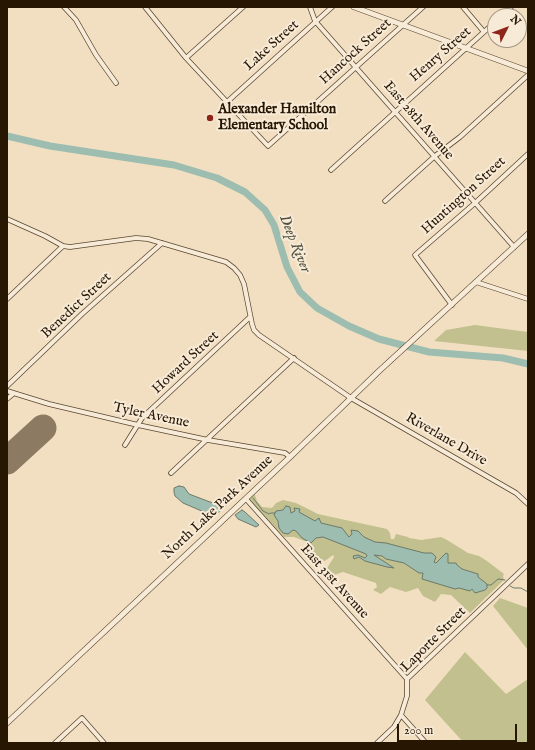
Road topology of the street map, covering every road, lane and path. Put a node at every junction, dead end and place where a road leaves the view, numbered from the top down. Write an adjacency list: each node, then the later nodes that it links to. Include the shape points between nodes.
1 (64, 7): 19 (street, via 76,20)
2 (243, 7): 14 (street)
3 (310, 7): 9 (street, East 28th Avenue)
4 (332, 7): 9 (street, Lake Street)
5 (354, 7): 10 (street)
6 (423, 7): 10 (street, Hancock Street)
7 (463, 7): 12 (street)
8 (147, 8): 14 (street)
9 (315, 22): 15 (street, East 28th Avenue); 21 (street, Lake Street)
10 (402, 25): 13 (street); 15 (street, Hancock Street)
11 (487, 29): 12 (street, Henry Street)
12 (484, 32): 13 (street, Henry Street)
13 (466, 48): 16 (street); 22 (street, Henry Street)
14 (186, 58): 21 (street)
15 (356, 66): 21 (street, Hancock Street, via 268,146); 22 (street, East 28th Avenue)
16 (528, 71)
17 (528, 75): 18 (street)
18 (524, 79): 20 (street); 24 (street)
19 (116, 83)
20 (528, 83)
21 (226, 102)
22 (395, 111): 24 (street, East 28th Avenue); 25 (street, Henry Street)
23 (528, 154): 27 (street, Huntington Street)
24 (435, 156): 26 (street); 27 (street, East 28th Avenue)
25 (331, 170)
26 (385, 201)
27 (475, 203): 32 (street, East 28th Avenue); 36 (street, Huntington Street, via 415,255)
28 (7, 219): 31 (street)
29 (528, 234): 32 (street, North Lake Park Avenue)
30 (162, 243): 31 (street, Riverlane Drive, via 136,238); 37 (street, Riverlane Drive, via 226,262 234,268 244,284); 39 (street, Benedict Street, via 82,314)
31 (63, 246): 34 (street)
32 (514, 247): 33 (street, North Lake Park Avenue)
33 (476, 282): 35 (street); 36 (street, North Lake Park Avenue)
34 (7, 299)
35 (528, 299)
36 (452, 304): 42 (street, North Lake Park Avenue)
37 (250, 317): 38 (street, Riverlane Drive, via 254,330 259,335); 44 (street, Howard Street, via 142,418)
38 (294, 358): 42 (street, Riverlane Drive); 45 (street)
39 (7, 386)
40 (7, 391): 41 (street, Tyler Avenue)
41 (13, 394): 43 (street); 44 (street, Tyler Avenue)
42 (351, 398): 47 (street, North Lake Park Avenue); 50 (street, Riverlane Drive, via 516,493)
43 (7, 399)
44 (138, 425): 45 (street, Tyler Avenue); 46 (street, Howard Street)
45 (208, 440): 47 (street, Tyler Avenue, via 285,453); 48 (street)
46 (125, 445)
47 (290, 457): 49 (street, North Lake Park Avenue)
48 (170, 473)
49 (246, 499): 52 (street, East 31st Avenue); 54 (street, North Lake Park Avenue)
50 (528, 504)
51 (528, 564): 52 (street, Laporte Street)
52 (407, 679): 53 (street, Laporte Street, via 407,696)
53 (401, 715): 57 (street, Laporte Street, via 394,727); 58 (street)
54 (7, 723)
55 (55, 743): 56 (street, via 82,718)
56 (104, 743)
57 (377, 743)
58 (426, 743)

